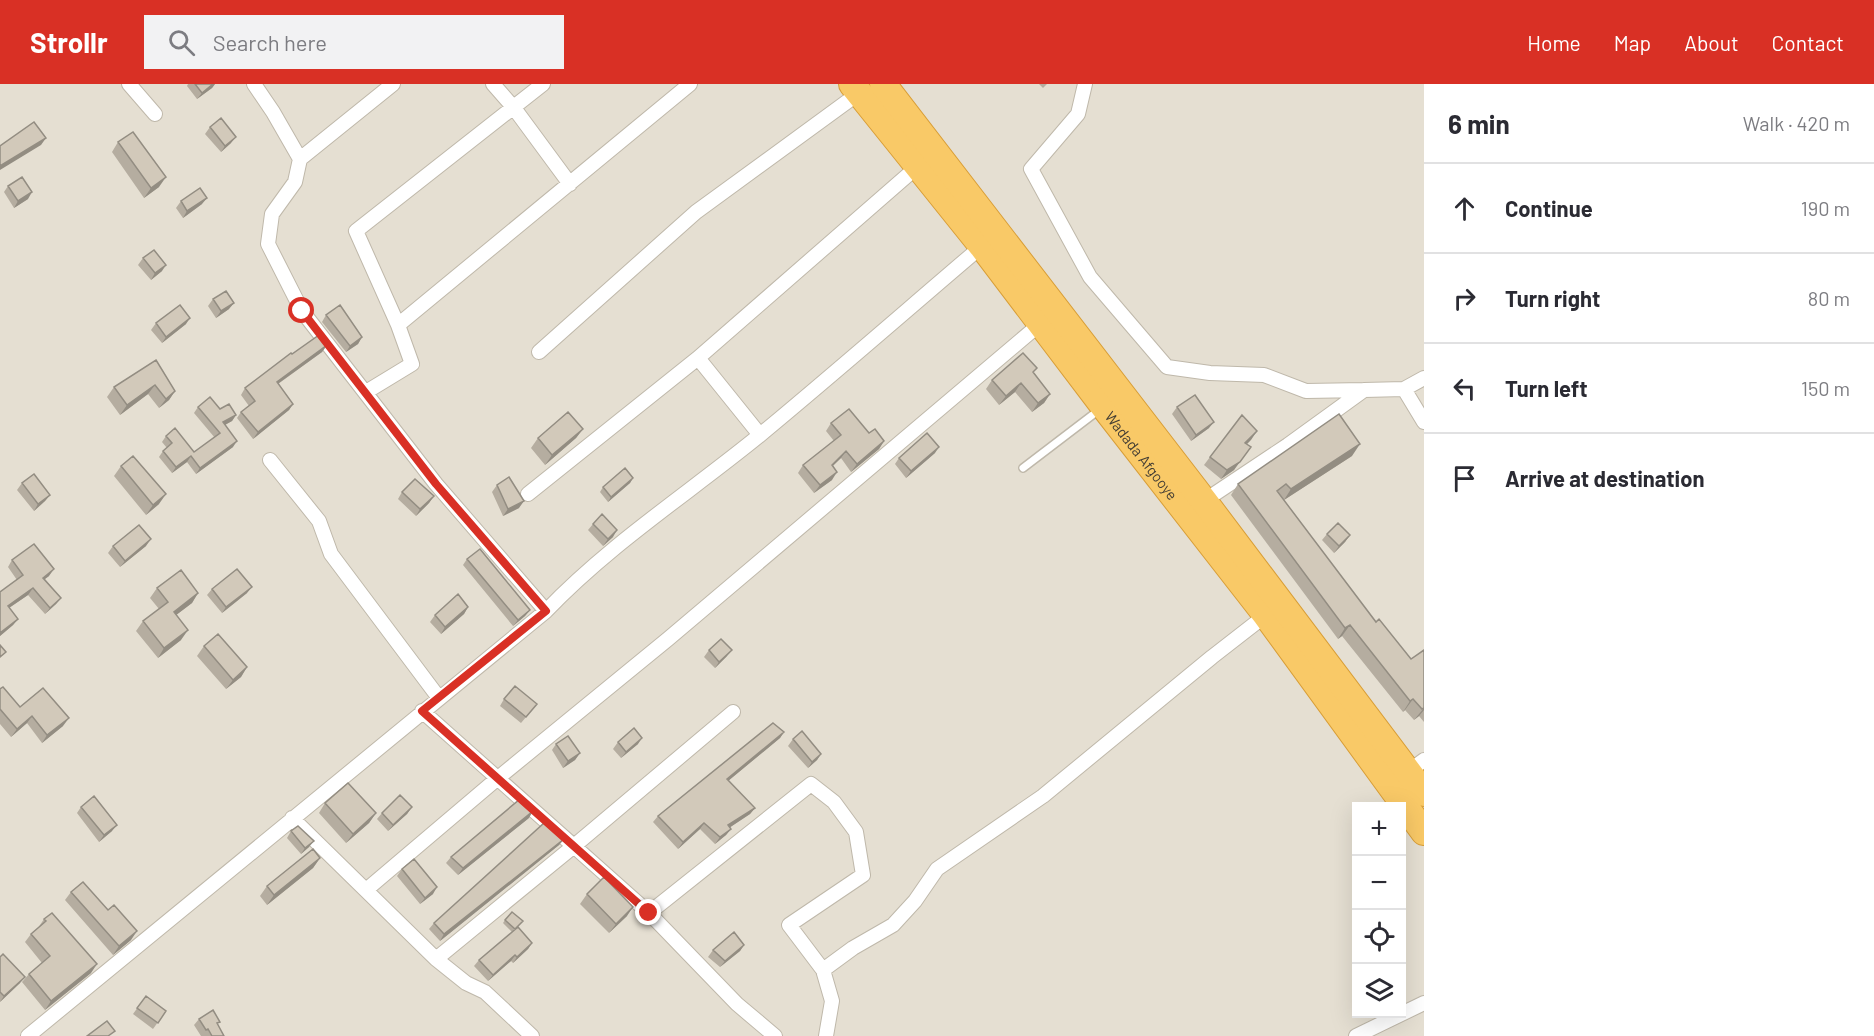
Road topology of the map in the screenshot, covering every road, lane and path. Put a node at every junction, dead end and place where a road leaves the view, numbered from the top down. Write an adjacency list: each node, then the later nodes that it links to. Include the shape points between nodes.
1 (129, 84): 11 (street)
2 (254, 84): 12 (street)
3 (393, 84): 12 (street)
4 (493, 84): 10 (street)
5 (543, 84): 10 (street)
6 (690, 84): 14 (street)
7 (883, 84): 30 (highway, Wadada Afgooye)
8 (1085, 84): 22 (street, via 1078,114 1031,169 1090,277 1167,367 1264,375 1306,391)
9 (856, 89): 13 (highway, Wadada Afgooye); 18 (street, via 696,212)
10 (514, 108): 14 (street); 17 (street, via 356,231)
11 (155, 114)
12 (300, 159): 23 (street, via 295,182 272,214 268,244 302,311)
13 (917, 167): 15 (highway, Wadada Afgooye); 19 (street)
14 (570, 184): 17 (street)
15 (982, 246): 16 (highway, Wadada Afgooye); 26 (street)
16 (1040, 324): 24 (highway, Wadada Afgooye); 37 (street)
17 (398, 325): 23 (street, via 412,364)
18 (539, 352)
19 (698, 358): 26 (street); 29 (street)
20 (1424, 378): 21 (street)
21 (1404, 389): 22 (street); 25 (street)
22 (1364, 390): 30 (street)
23 (366, 392): 31 (street, via 436,484)
24 (1104, 407): 28 (lane); 32 (highway, Wadada Afgooye)
25 (1424, 422)
26 (760, 435): 31 (street, via 624,542)
27 (270, 460): 33 (street, via 319,520 331,554)
28 (1023, 468)
29 (528, 494)
30 (1204, 501): 36 (highway, Wadada Afgooye)
31 (546, 611): 33 (street)
32 (1266, 615): 40 (highway, Wadada Afgooye); 45 (street, via 1043,796 937,868 893,926)
33 (439, 698): 34 (street)
34 (422, 711): 37 (street); 39 (street)
35 (733, 712): 41 (street)
36 (1416, 766): 38 (highway, Wadada Afgooye)
37 (498, 778): 41 (street); 42 (street)
38 (1424, 793)
39 (292, 818): 42 (street); 47 (street)
40 (1424, 832)
41 (574, 846): 43 (street); 44 (street)
42 (366, 890): 44 (street)
43 (649, 913): 45 (street, via 811,784 834,802 856,832 863,875 789,925); 49 (street, via 737,1004)
44 (436, 959): 48 (street, via 466,983 485,992)
45 (823, 970): 50 (street, via 832,1001)
46 (1424, 1003): 51 (street)
47 (28, 1036)
48 (532, 1036)
49 (775, 1036)
50 (826, 1036)
51 (1356, 1036)

